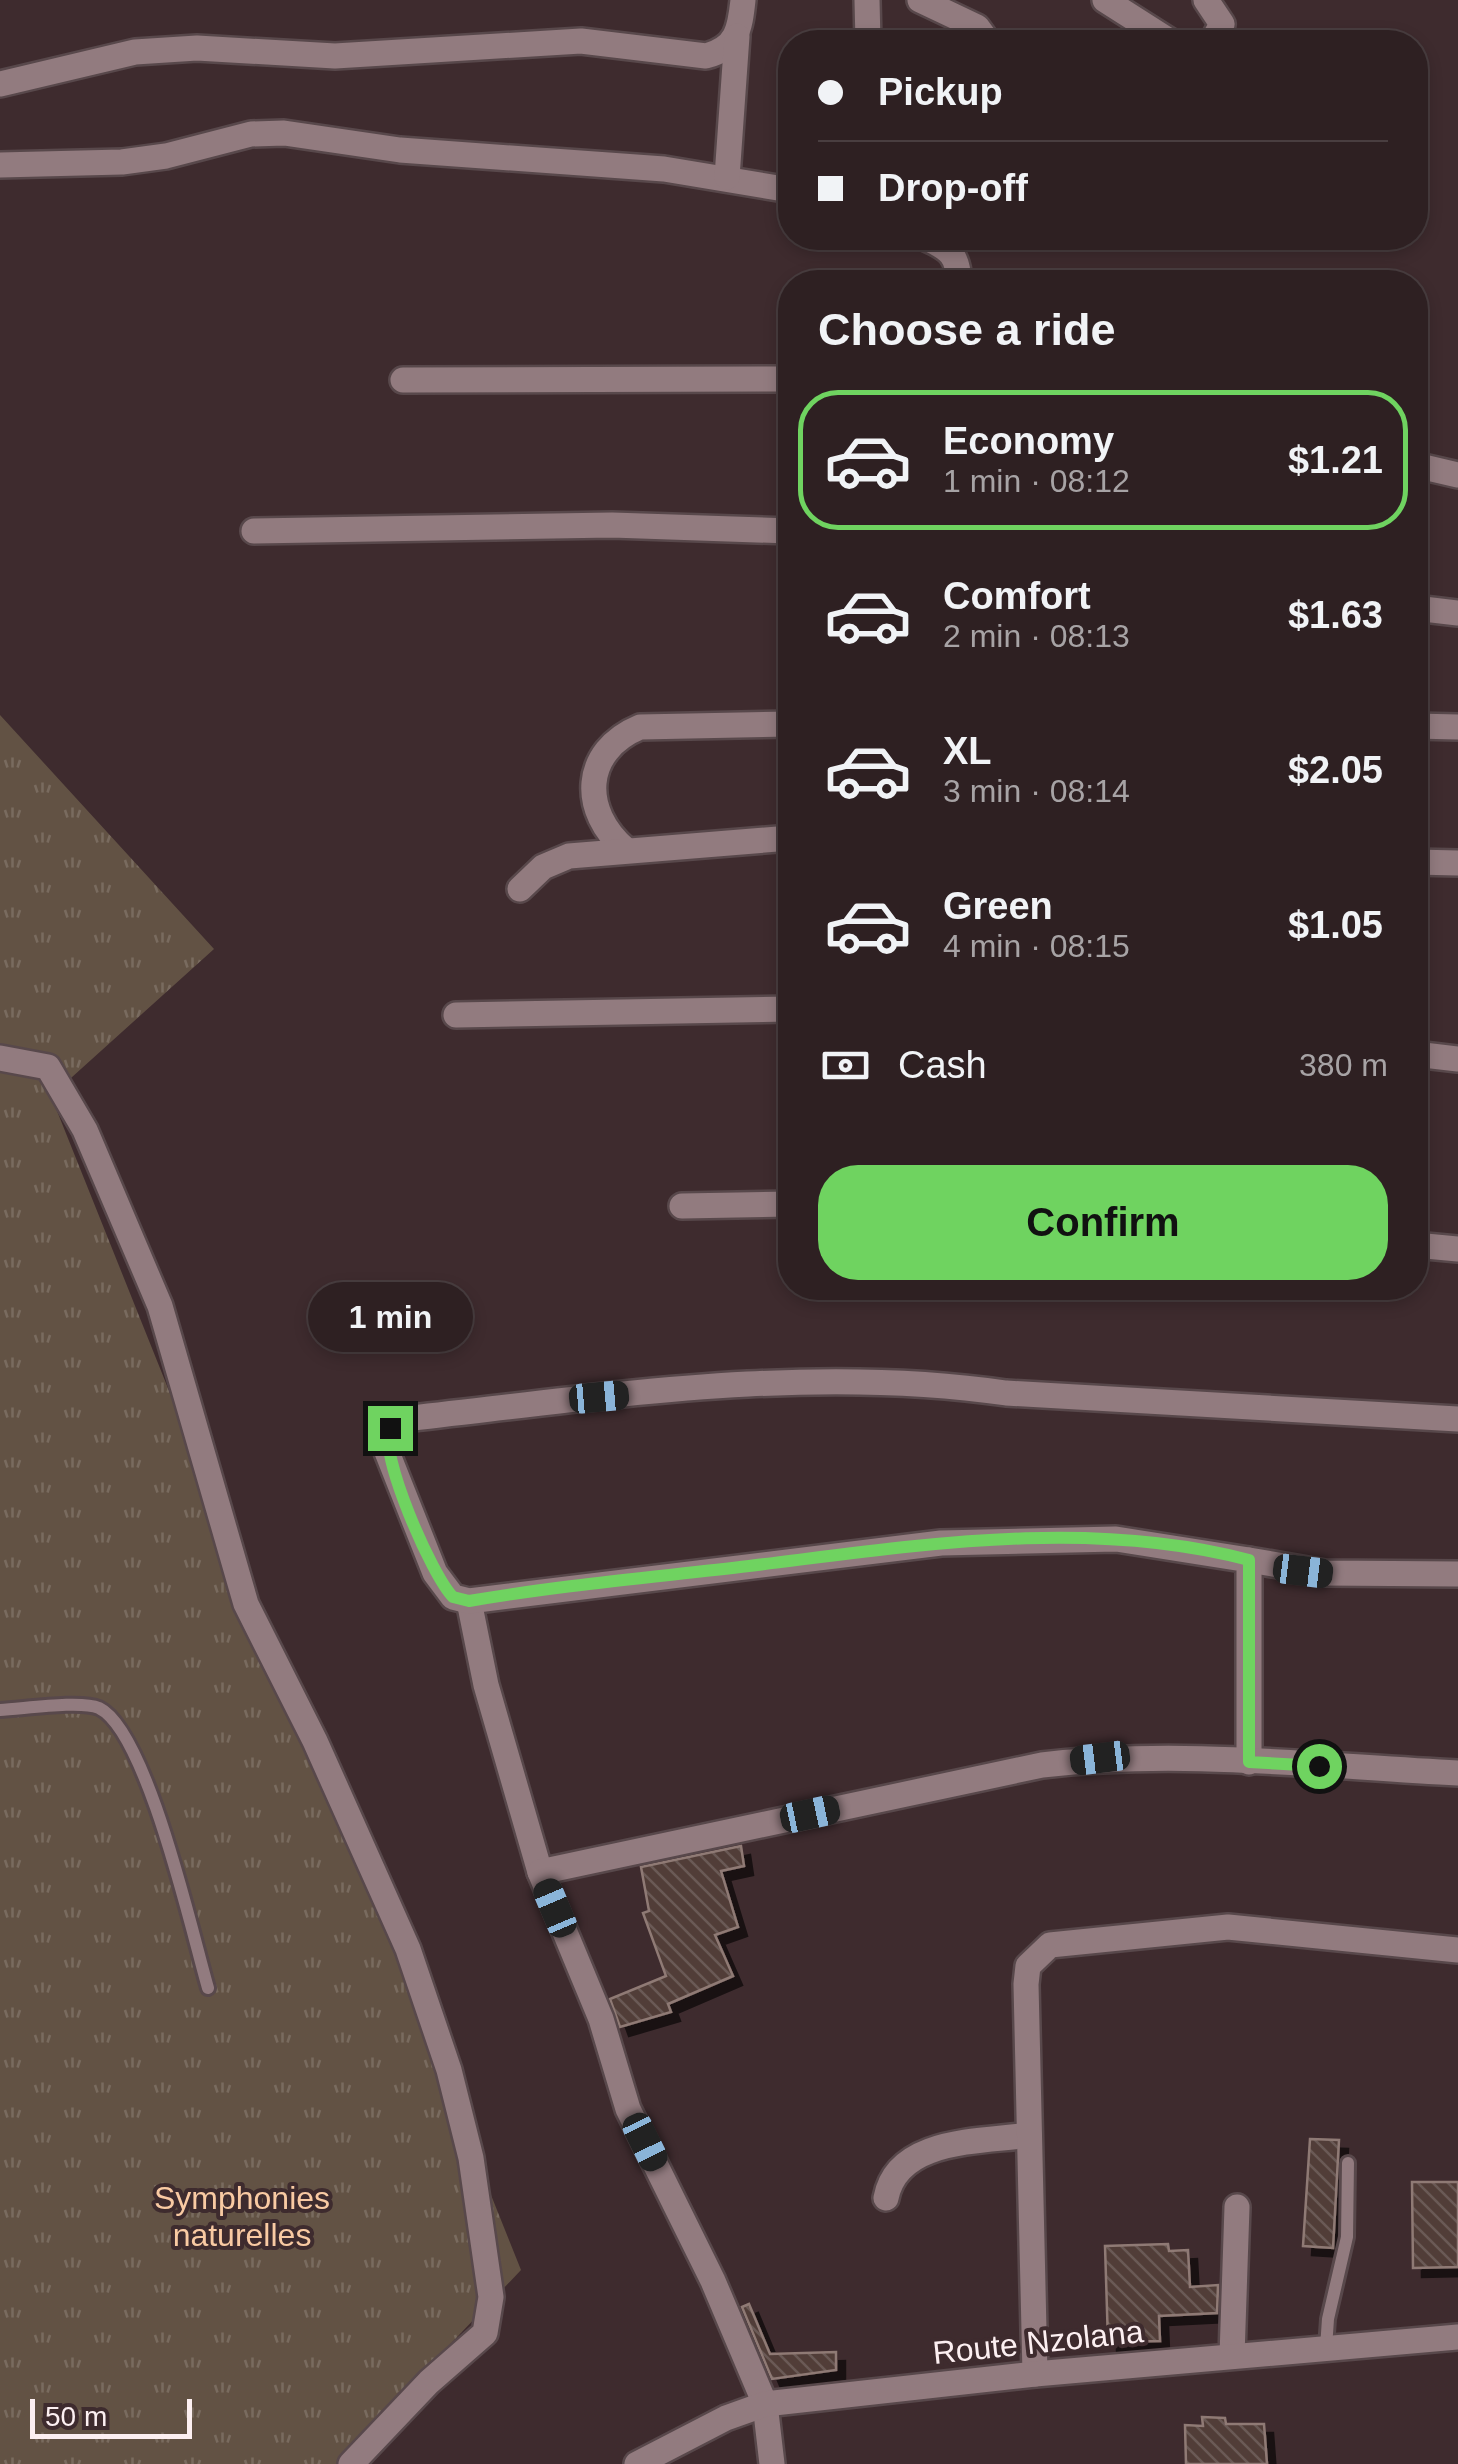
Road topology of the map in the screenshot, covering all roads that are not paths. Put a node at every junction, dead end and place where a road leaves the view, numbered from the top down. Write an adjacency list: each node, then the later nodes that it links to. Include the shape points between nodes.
1 (744, 0): 10 (street)
2 (866, 0): 6 (street)
3 (920, 0): 7 (street)
4 (1105, 0): 8 (street)
5 (1206, 0): 9 (street, via 1222,24)
6 (867, 30)
7 (980, 30)
8 (1151, 30)
9 (1219, 30)
10 (737, 36): 11 (street, via 725,50 706,56 582,41 335,56 196,48 135,52); 13 (street)
11 (0, 84)
12 (0, 165): 13 (street, via 122,162 250,134 284,134)
13 (727, 177): 14 (street)
14 (778, 188)
15 (778, 379): 16 (street)
16 (403, 380)
17 (1428, 468): 18 (street)
18 (1458, 474)
19 (254, 531): 20 (street, via 612,525)
20 (778, 531)
21 (1428, 610): 22 (street)
22 (1458, 614)
23 (778, 724): 27 (street, via 640,726 619,736 605,749 592,793 609,836)
24 (1428, 726): 25 (street)
25 (1458, 727)
26 (778, 839): 27 (street)
27 (626, 850): 30 (street, via 570,856 543,867)
28 (1428, 862): 29 (street)
29 (1458, 863)
30 (520, 890)
31 (778, 1009): 32 (street)
32 (456, 1015)
33 (1428, 1056): 35 (street)
34 (0, 1058): 59 (street, via 48,1067 85,1130 160,1306 246,1604 376,1873 449,2070 487,2248 491,2297 485,2333)
35 (1458, 1059)
36 (778, 1204): 37 (street)
37 (682, 1206)
38 (1428, 1246): 39 (street)
39 (1458, 1249)
40 (1458, 1418): 43 (street, via 942,1384 773,1382 402,1419 390,1428 387,1452 443,1587)
41 (1249, 1560): 42 (street, via 1325,1574); 43 (street, via 1116,1538 960,1542); 45 (street)
42 (1458, 1574)
43 (469, 1601): 47 (street)
44 (0, 1710): 49 (lane, via 94,1706 112,1716 150,1792)
45 (1249, 1762): 46 (street); 47 (street, via 1163,1755 1042,1765)
46 (1458, 1774)
47 (540, 1872): 58 (street, via 601,2019 628,2109 713,2281)
48 (1458, 1950): 50 (street, via 1228,1928 1050,1945 1028,1966 1026,1984)
49 (208, 1988)
50 (1030, 2135): 52 (street, via 942,2147 906,2162 890,2177); 57 (street)
51 (1348, 2163): 55 (lane, via 1347,2237)
52 (886, 2198)
53 (1237, 2206): 56 (street)
54 (1458, 2337): 55 (street, Route Nzolana)
55 (1326, 2348): 56 (street, Route Nzolana)
56 (1232, 2356): 57 (street, Route Nzolana)
57 (1035, 2374): 58 (street, Route Nzolana)
58 (764, 2404): 60 (street, Route Nzolana); 61 (street)
59 (351, 2464)
60 (637, 2464)
61 (772, 2464)

